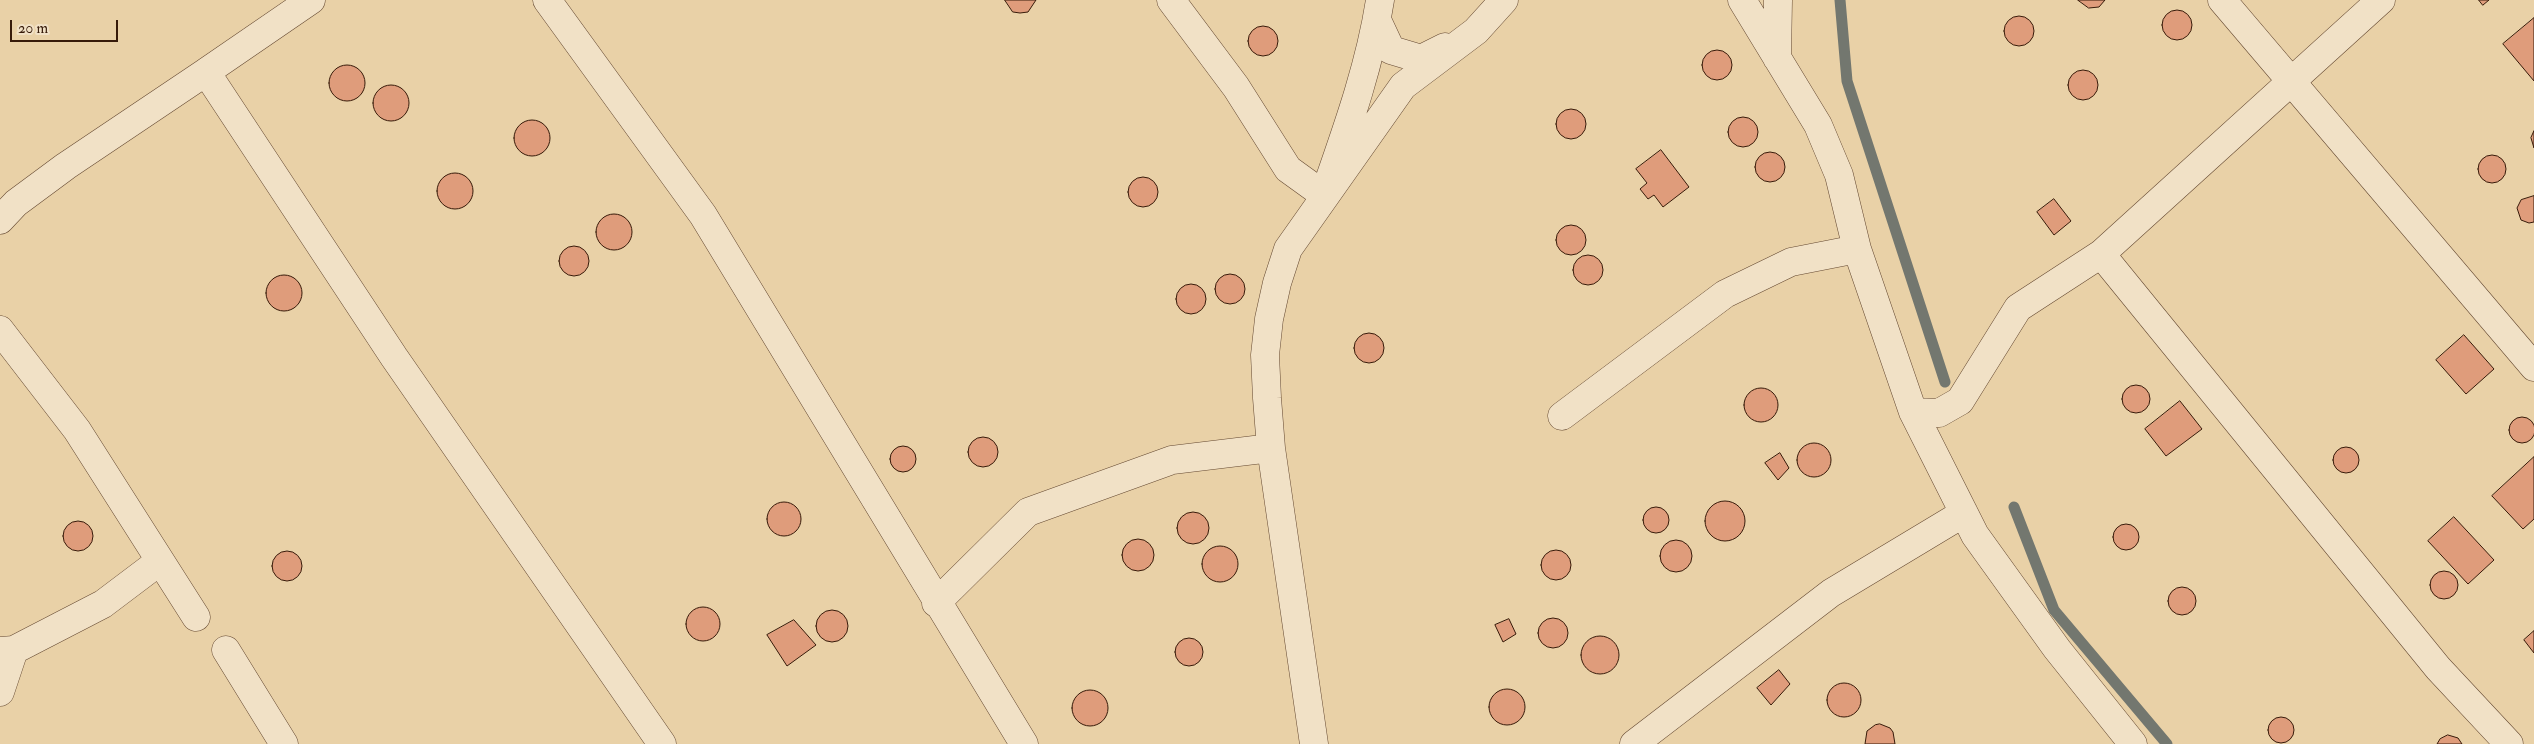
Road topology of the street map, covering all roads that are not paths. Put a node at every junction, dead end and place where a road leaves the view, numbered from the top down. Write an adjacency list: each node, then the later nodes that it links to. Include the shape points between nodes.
1 (311, 0): 12 (street)
2 (547, 0): 25 (street, via 703,215)
3 (1171, 0): 14 (street, via 1236,87 1288,169)
4 (1504, 0): 10 (street)
5 (1742, 0): 11 (street)
6 (1778, 0): 11 (street)
7 (2222, 0): 13 (street)
8 (2381, 0): 13 (street)
9 (1378, 10): 10 (street, via 1391,50 1421,59); 14 (street, via 1346,133)
10 (1476, 31): 14 (street, via 1403,86)
11 (1777, 58): 16 (street, via 1818,125 1840,175)
12 (206, 72): 15 (street, via 66,166 16,203); 31 (street, via 394,357)
13 (2289, 82): 17 (street); 19 (street)
14 (1324, 196): 22 (street, via 1288,248 1269,319 1265,355)
15 (0, 220)
16 (1856, 249): 20 (street); 21 (street, via 1790,262 1725,294)
17 (2101, 254): 20 (street, via 2018,308 1960,401 1939,413); 36 (street, via 2438,668)
18 (0, 330): 24 (street, via 77,430)
19 (2534, 368)
20 (1913, 412): 23 (street)
21 (1562, 416)
22 (1271, 448): 25 (street, via 1172,460 1028,512); 33 (street)
23 (1964, 513): 34 (street, via 1831,593); 35 (street, via 1976,536 2051,640)
24 (160, 561): 26 (street); 27 (street, via 103,604)
25 (936, 603): 32 (street)
26 (196, 617)
27 (7, 650): 29 (street)
28 (226, 650): 30 (street)
29 (0, 692)
30 (284, 744)
31 (662, 744)
32 (1024, 744)
33 (1314, 744)
34 (1634, 744)
35 (2133, 744)
36 (2509, 744)

